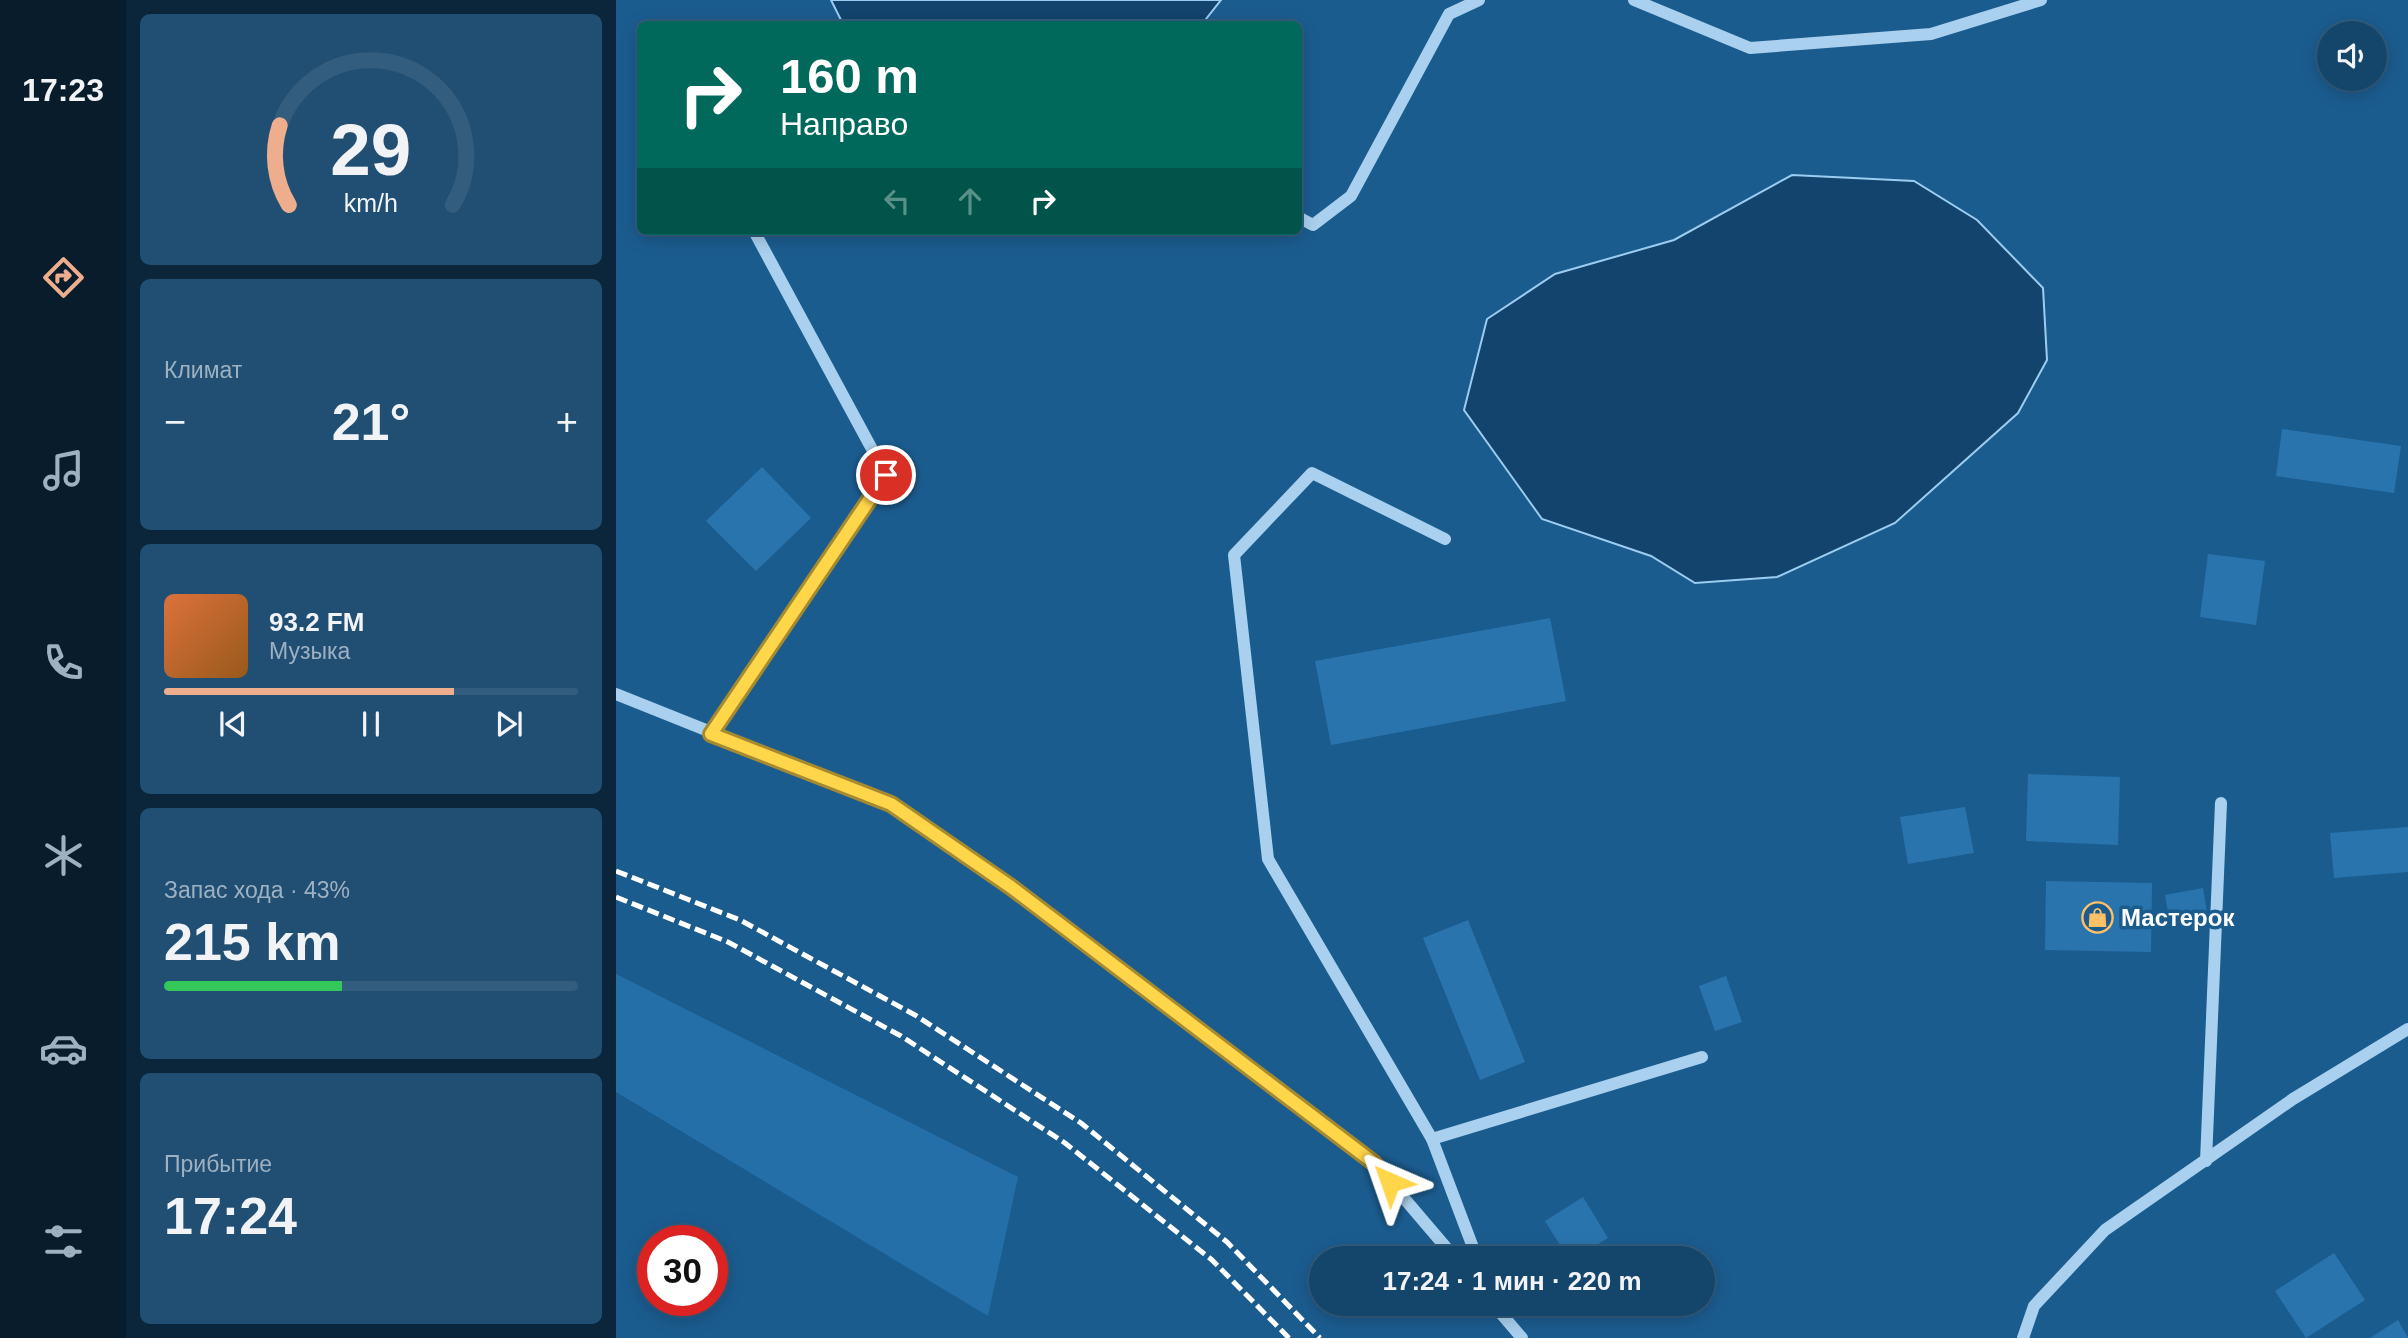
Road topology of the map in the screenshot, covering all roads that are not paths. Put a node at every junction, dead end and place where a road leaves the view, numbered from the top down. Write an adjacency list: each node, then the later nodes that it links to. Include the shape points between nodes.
1 (1479, 0): 4 (street, via 1449,14 1351,196 1313,225)
2 (1634, 0): 3 (street, via 1750,48 1931,34)
3 (2040, 0)
4 (1302, 220)
5 (756, 235): 8 (street, via 886,475)
6 (1445, 539): 12 (street, via 1312,473 1234,555 1268,859)
7 (616, 694): 8 (street)
8 (711, 734): 14 (street, via 891,804 1011,887 1374,1163)
9 (2221, 803): 13 (street)
10 (2408, 1029): 13 (street, via 2293,1099)
11 (1702, 1057): 12 (street)
12 (1432, 1139): 15 (street)
13 (2206, 1161): 18 (street, via 2105,1230 2034,1306)
14 (1445, 1246)
15 (1472, 1246)
16 (1504, 1316): 17 (street)
17 (1522, 1338)
18 (2022, 1338)

